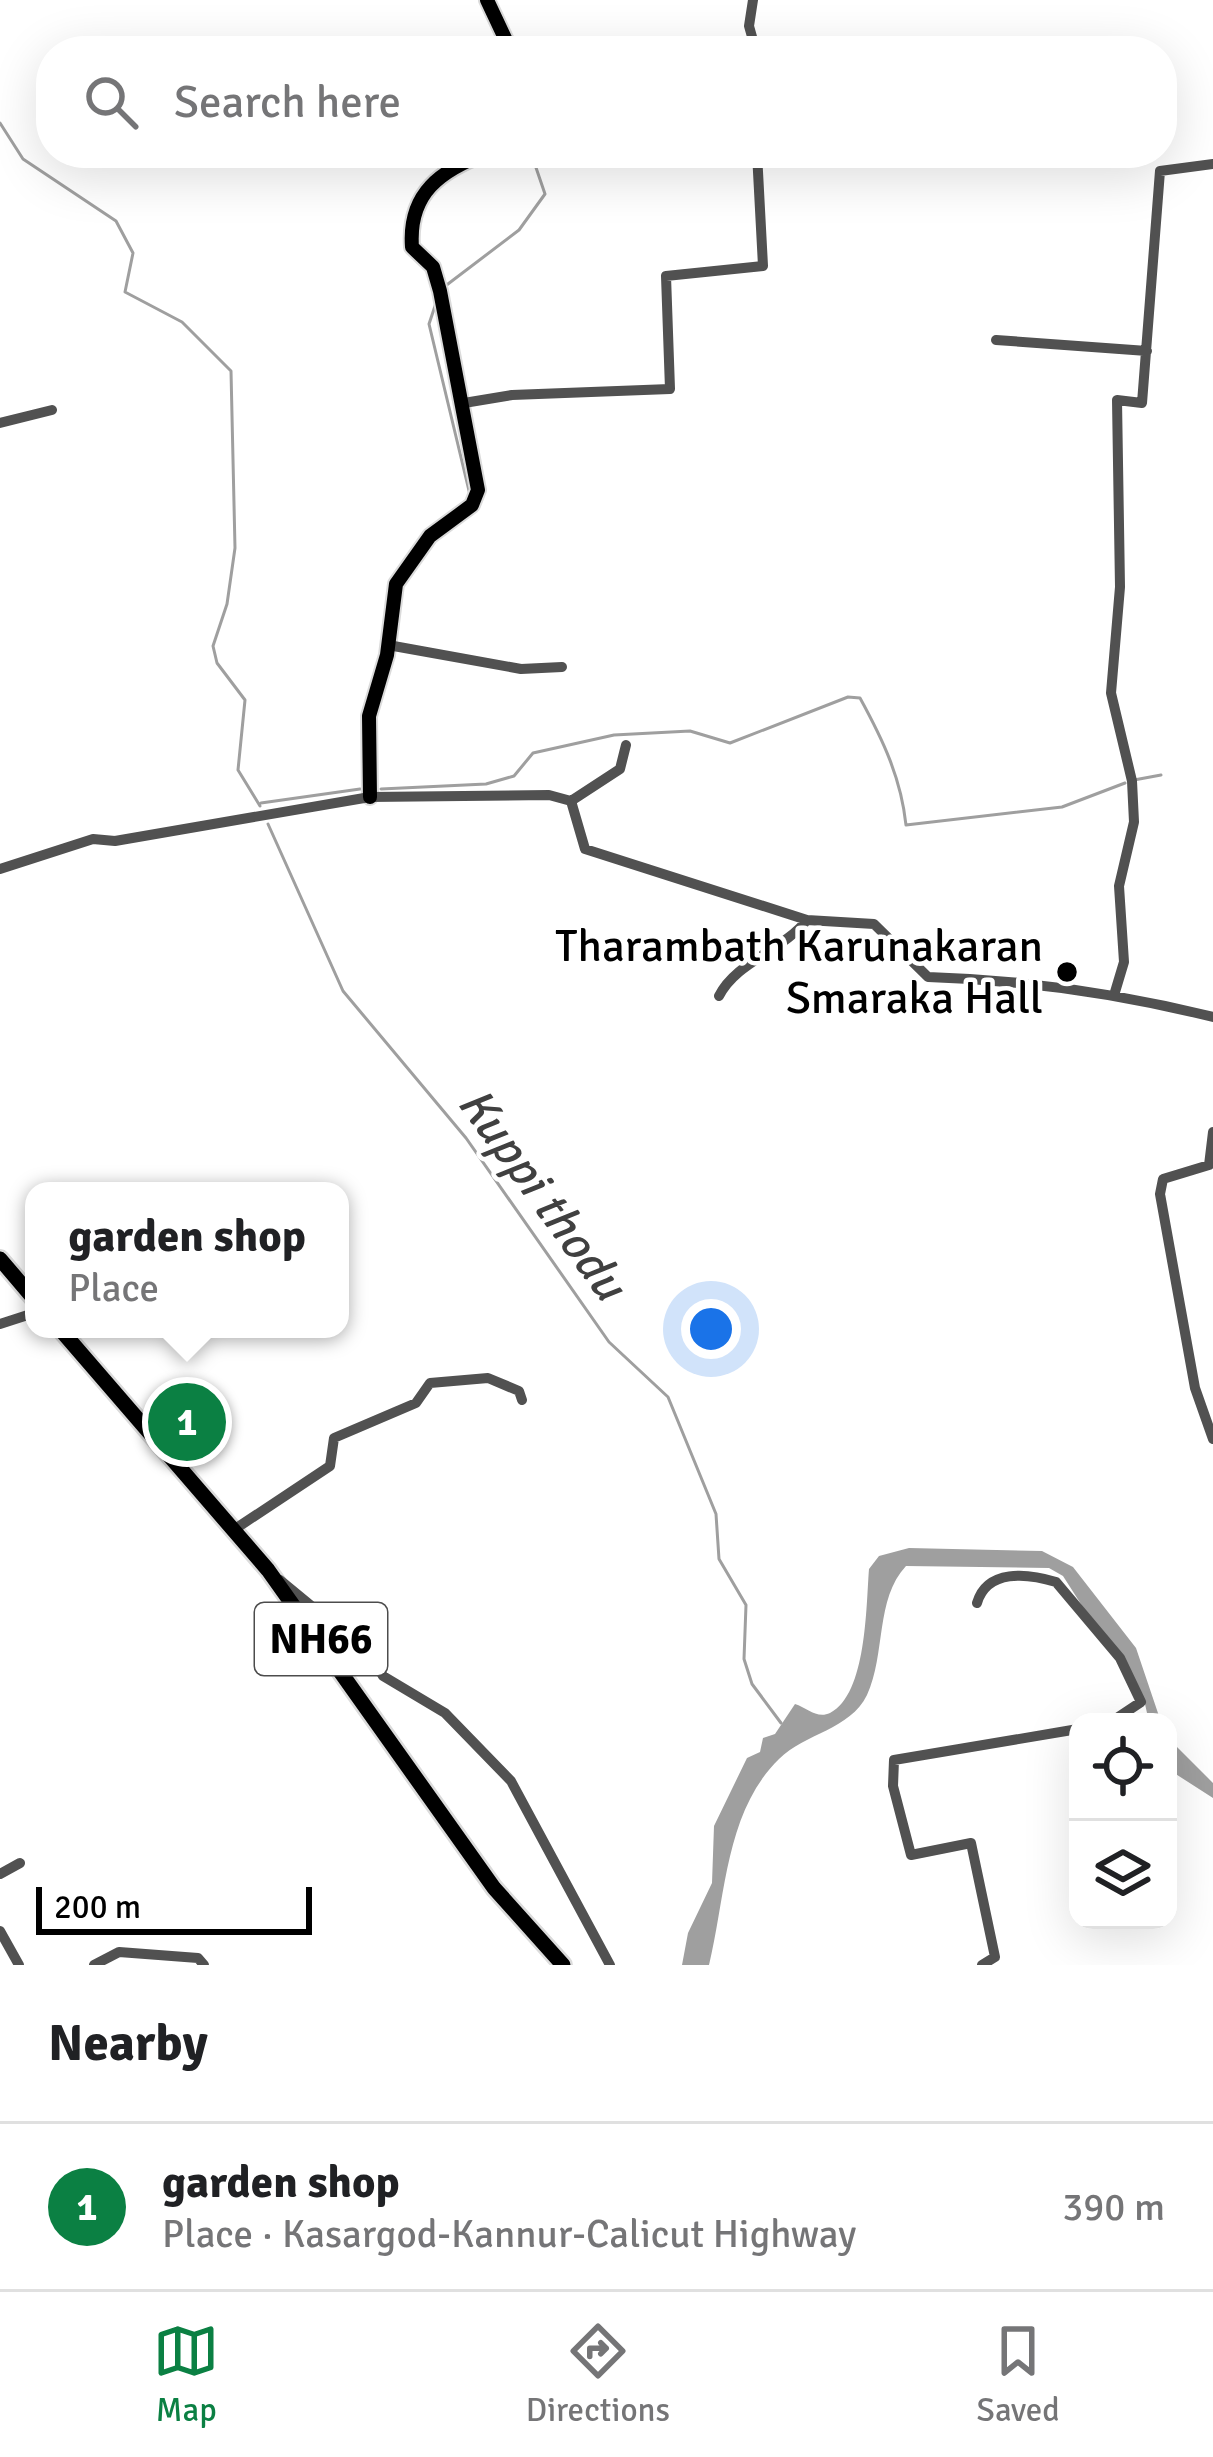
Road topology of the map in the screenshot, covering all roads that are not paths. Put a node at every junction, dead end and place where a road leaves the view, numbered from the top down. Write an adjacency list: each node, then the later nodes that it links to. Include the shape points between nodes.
1 (487, 0): 3 (main road)
2 (753, 0): 4 (street)
3 (504, 36)
4 (753, 36)
5 (1213, 164): 6 (street)
6 (1177, 166)
7 (454, 168): 12 (main road, via 422,191 411,226 412,247 433,266)
8 (758, 168): 12 (street, via 763,266 666,276 670,389)
9 (1167, 168): 11 (street, via 1156,180)
10 (996, 340): 11 (street)
11 (1147, 351): 22 (street, via 1142,403 1117,400 1114,442 1120,586 1111,692 1134,822 1119,886 1124,962)
12 (464, 403): 15 (main road, via 478,490 396,584)
13 (52, 410): 14 (street)
14 (0, 423)
15 (388, 645): 16 (street, via 521,669); 18 (main road, via 369,716)
16 (562, 668)
17 (626, 745): 19 (street, via 620,769)
18 (370, 797): 19 (street, via 549,794); 20 (street, via 93,839)
19 (571, 801): 21 (street, via 586,849)
20 (0, 869)
21 (807, 920): 22 (street, via 874,924 928,977); 23 (street)
22 (1115, 992): 24 (street)
23 (719, 995)
24 (1213, 1017)
25 (1213, 1132): 30 (street, via 1209,1166 1163,1179 1160,1194 1195,1388)
26 (0, 1259): 27 (highway)
27 (25, 1288)
28 (68, 1338): 31 (highway, NH66)
29 (522, 1400): 31 (street, via 519,1390 488,1378 430,1383 416,1403 334,1438 330,1466)
30 (1213, 1439)
31 (235, 1529): 32 (highway, NH66)
32 (268, 1570): 42 (highway, NH66, via 494,1888); 43 (street, via 371,1654 382,1676 445,1713 511,1780)
33 (976, 1603): 34 (street, via 996,1577 1056,1582 1120,1658 1142,1702)
34 (1125, 1713)
35 (1069, 1731): 44 (street, via 894,1760 911,1855 971,1843 995,1958)
36 (20, 1863): 37 (street)
37 (0, 1874)
38 (0, 1931): 39 (street)
39 (19, 1965)
40 (94, 1965): 41 (street, via 119,1952 198,1958)
41 (204, 1965)
42 (563, 1965)
43 (610, 1965)
44 (982, 1965)

